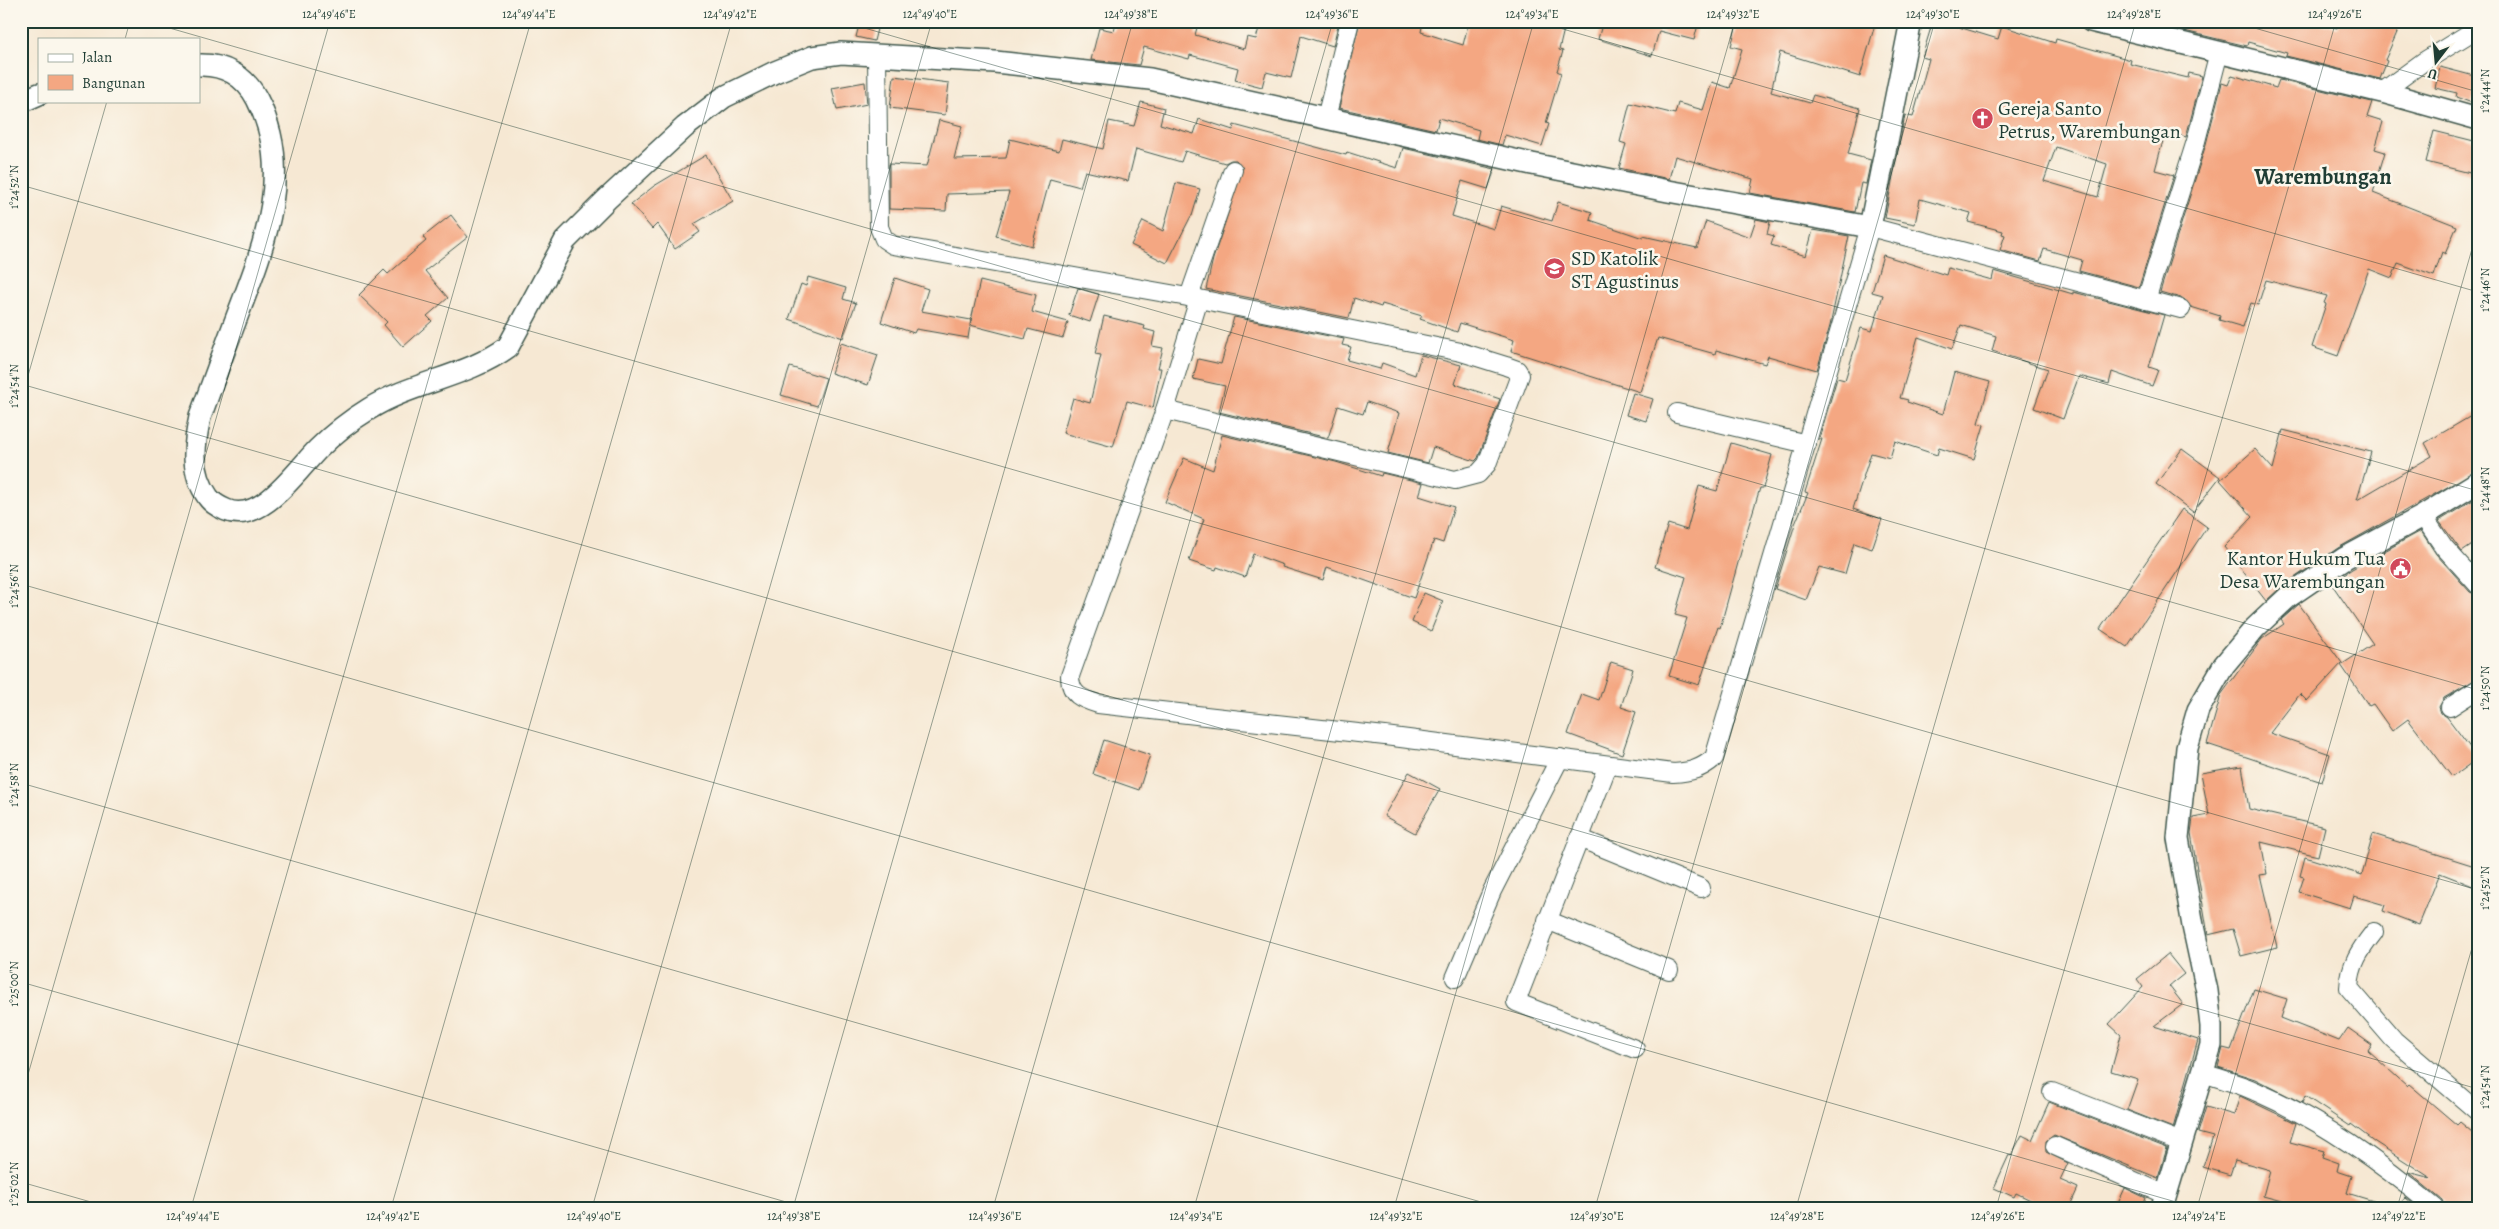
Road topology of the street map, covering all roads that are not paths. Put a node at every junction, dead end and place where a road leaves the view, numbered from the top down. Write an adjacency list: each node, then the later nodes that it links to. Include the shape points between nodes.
1 (1350, 21): 11 (street)
2 (1911, 21): 14 (street)
3 (2091, 21): 5 (street)
4 (2478, 28): 8 (street)
5 (2219, 52): 8 (street); 16 (street, via 2196,141)
6 (877, 54): 7 (street, via 841,53 812,57 724,97 685,127 565,241 508,347 492,359 408,389 371,408 340,428 270,501 250,511 232,512 211,501 203,491 195,470 195,438 262,252 273,206 276,178 274,147 263,111 250,87 235,74 214,64); 11 (street, via 1057,67 1150,79); 15 (street, via 879,227 884,239 901,247)
7 (200, 65)
8 (2382, 92): 12 (street)
9 (38, 94): 10 (street)
10 (21, 102)
11 (1326, 118): 14 (street, via 1658,190)
12 (2478, 119)
13 (1233, 170): 15 (street)
14 (1870, 227): 16 (street); 20 (street)
15 (1194, 298): 18 (street); 18 (street, via 1461,352 1517,370 1520,379 1487,464 1478,474 1456,480)
16 (2146, 300): 17 (street)
17 (2181, 309)
18 (1165, 410): 26 (street, via 1070,676 1070,686 1079,698 1098,704)
19 (1677, 413): 20 (street)
20 (1807, 444): 27 (street, via 1714,758 1692,772 1673,773)
21 (2478, 482): 22 (street)
22 (2423, 516): 23 (street); 35 (street, via 2346,558 2288,597 2255,628 2224,665 2198,710 2187,748 2178,838 2211,1026 2211,1045)
23 (2478, 586)
24 (2478, 688): 25 (street)
25 (2450, 707)
26 (1560, 758): 27 (street); 33 (street, via 1492,891)
27 (1608, 765): 28 (street)
28 (1579, 838): 29 (street); 30 (street)
29 (1701, 888)
30 (1548, 920): 32 (street); 34 (street, via 1516,1002)
31 (2374, 932): 37 (street, via 2355,958 2349,988 2394,1040)
32 (1669, 970)
33 (1455, 978)
34 (1635, 1049)
35 (2203, 1072): 38 (street); 41 (street, via 2255,1091 2321,1124 2387,1168)
36 (2052, 1092): 38 (street)
37 (2478, 1112)
38 (2181, 1142): 40 (street)
39 (2055, 1146): 40 (street)
40 (2164, 1201)
41 (2435, 1208)

